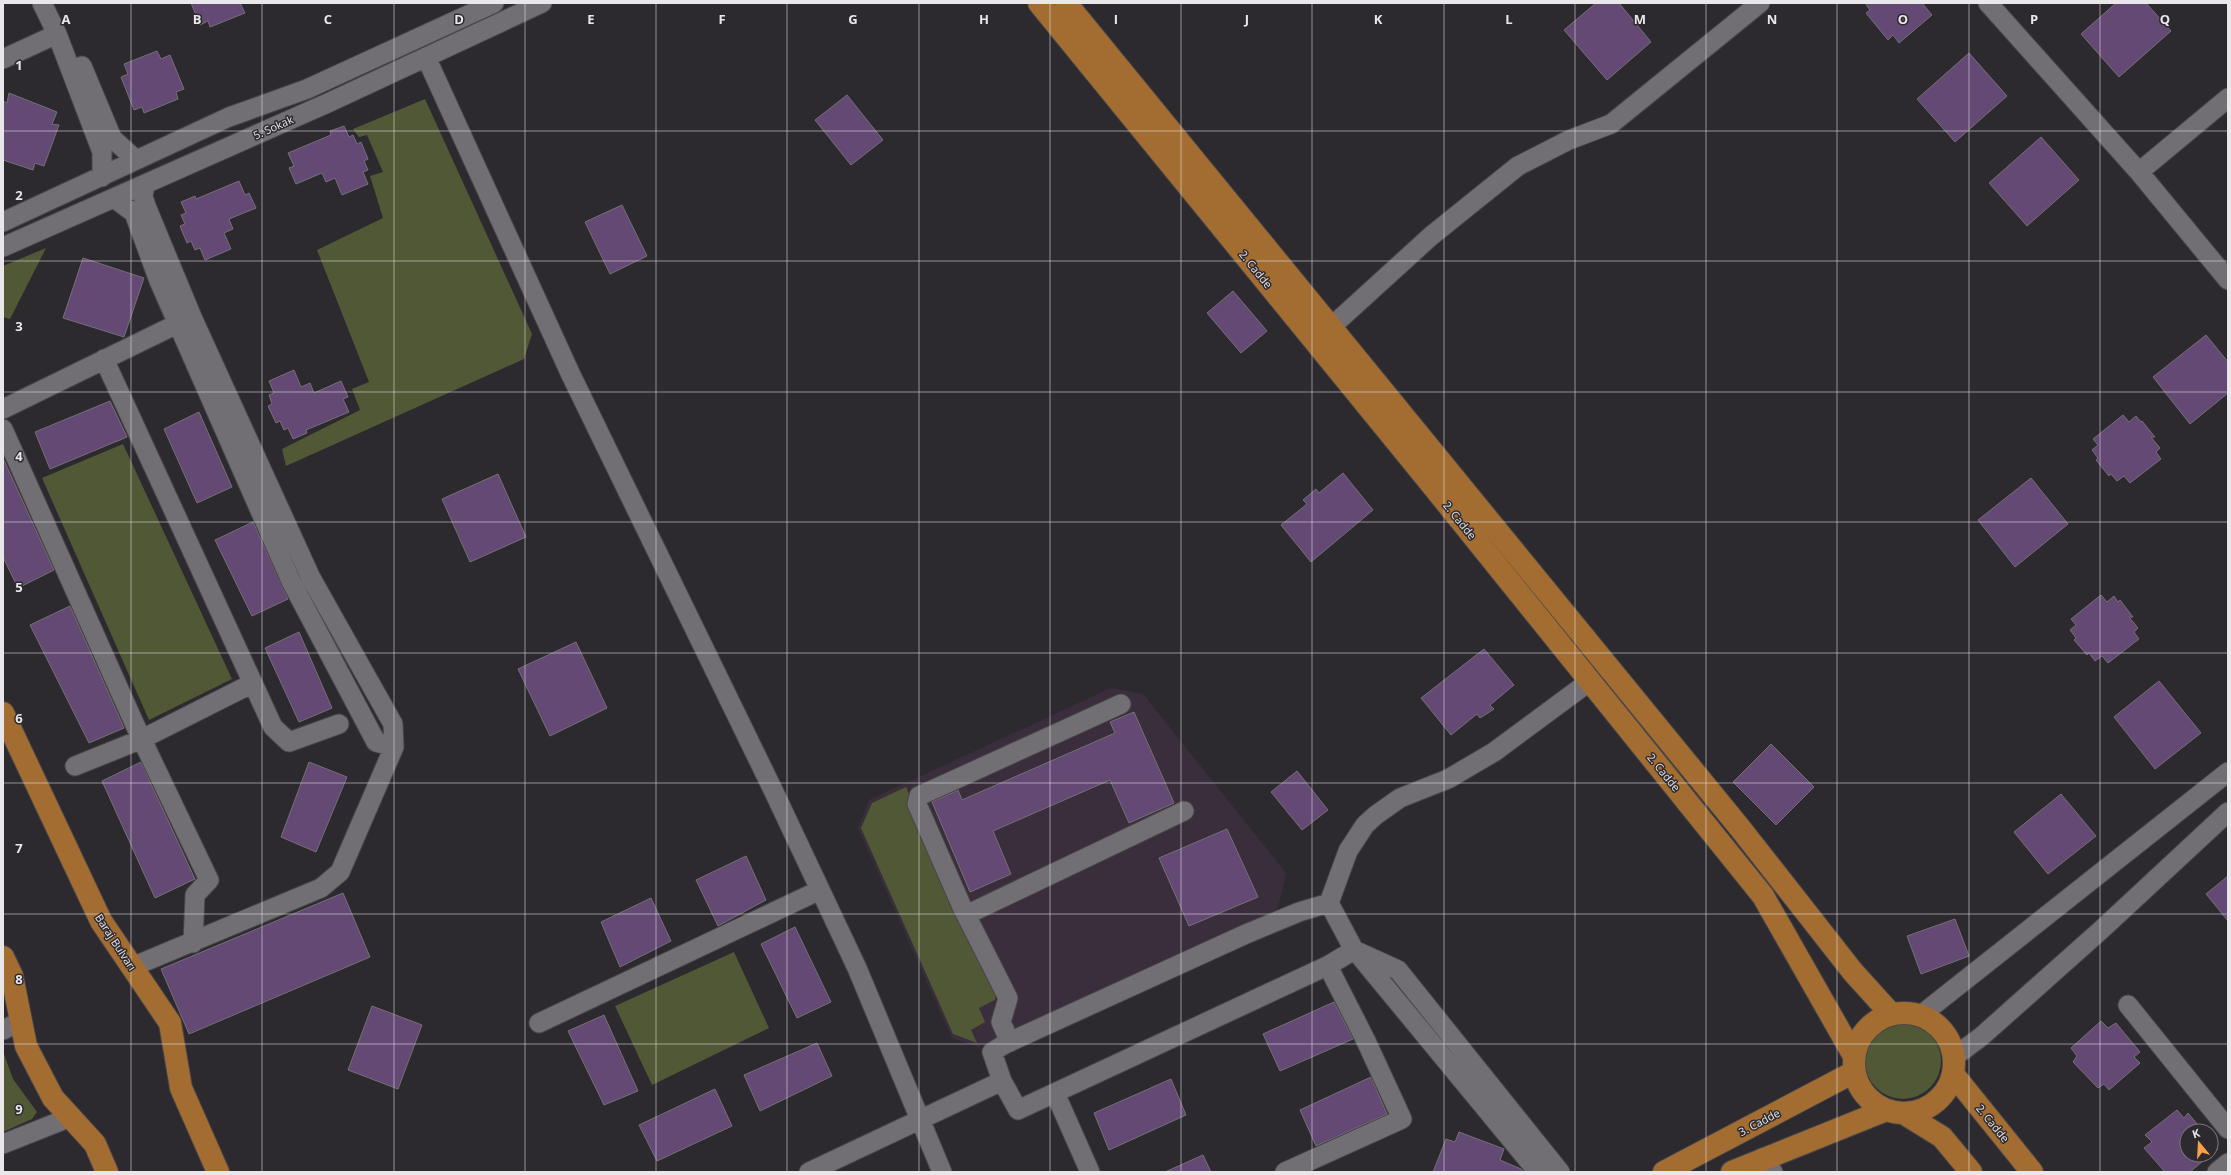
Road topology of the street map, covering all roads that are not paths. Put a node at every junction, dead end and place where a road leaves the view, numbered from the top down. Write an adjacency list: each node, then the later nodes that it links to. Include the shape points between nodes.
1 (42, 3): 9 (street)
2 (56, 3): 13 (street, via 112,138)
3 (494, 3): 13 (street, 5. Sokak, via 306,89 229,117)
4 (542, 3): 10 (street, 5. Sokak)
5 (1039, 3): 26 (main road, 2. Cadde)
6 (1066, 3): 22 (main road, 2. Cadde)
7 (1760, 3): 22 (street, via 1611,124 1569,140 1518,166 1431,236)
8 (1988, 3): 14 (street)
9 (57, 34): 11 (street); 15 (street, via 102,152)
10 (426, 57): 16 (street, 5. Sokak); 37 (street, via 571,376)
11 (3, 59)
12 (2228, 98): 14 (street)
13 (135, 159): 15 (street, 5. Sokak)
14 (2139, 172): 20 (street)
15 (102, 178): 18 (street, 5. Sokak)
16 (145, 185): 17 (street, 5. Sokak); 32 (street, via 143,196 146,206 192,317 311,578 393,724)
17 (114, 198): 19 (street, 5. Sokak); 21 (street, via 134,213)
18 (3, 222)
19 (3, 247)
20 (2228, 280)
21 (177, 324): 23 (street); 32 (street, via 291,582 376,742)
22 (1330, 328): 46 (main road, 2. Cadde, via 1735,822 1853,972)
23 (104, 359): 24 (street); 27 (street)
24 (3, 409)
25 (3, 429): 31 (street)
26 (1590, 680): 38 (street, via 1494,752 1448,779 1400,798 1376,815 1348,850); 51 (main road, 2. Cadde, via 1763,896)
27 (253, 684): 30 (street, via 273,727 289,742); 31 (street)
28 (1121, 704): 39 (street, via 919,796 917,804)
29 (3, 713): 43 (main road, Baraj Bulvarı, via 101,921)
30 (339, 724)
31 (142, 739): 33 (street); 40 (street, via 209,880 194,895)
32 (394, 747): 40 (street, via 340,872 321,888)
33 (75, 766)
34 (2228, 772): 47 (street)
35 (1184, 811): 39 (street)
36 (2228, 812): 52 (street, via 2095,936 1982,1036)
37 (820, 890): 48 (street); 57 (street, via 857,968)
38 (1329, 903): 41 (street); 50 (street, via 1299,912 1246,934)
39 (966, 915): 50 (street, via 1008,998 1001,1022)
40 (194, 943): 43 (street)
41 (1354, 950): 54 (street, via 1329,965); 68 (street, via 1389,989); 69 (street, via 1398,970)
42 (3, 957): 49 (main road, via 12,976)
43 (132, 967): 63 (main road, Baraj Bulvarı, via 170,1023 181,1088)
44 (1332, 974): 67 (street, via 1402,1119)
45 (2128, 1005): 58 (street)
46 (1891, 1014): 47 (main road, via 1906,1012); 51 (main road, via 1866,1029 1858,1042)
47 (1921, 1015): 52 (main road, via 1944,1031 1951,1043)
48 (539, 1023)
49 (12, 1025): 56 (main road, via 53,1098)
50 (1010, 1042): 53 (street, via 992,1052)
51 (1854, 1064): 55 (main road, via 1860,1088 1871,1101); 70 (main road, 3. Cadde)
52 (1954, 1066): 55 (main road, via 1946,1090 1935,1103 1920,1111); 73 (main road, 2. Cadde)
53 (1002, 1081): 54 (street, via 1018,1110); 57 (street)
54 (1055, 1092): 66 (street)
55 (1894, 1112): 61 (main road); 72 (main road, via 1942,1137)
56 (70, 1117): 59 (street); 62 (main road, via 95,1144)
57 (919, 1120): 64 (street); 65 (street)
58 (2228, 1129)
59 (3, 1144)
60 (2228, 1163): 74 (street)
61 (1768, 1165): 71 (main road)
62 (107, 1172)
63 (218, 1172)
64 (809, 1172)
65 (942, 1172)
66 (1090, 1172)
67 (1285, 1172)
68 (1538, 1172)
69 (1560, 1172)
70 (1664, 1172)
71 (1732, 1172)
72 (1971, 1172)
73 (2032, 1172)
74 (2217, 1172)

